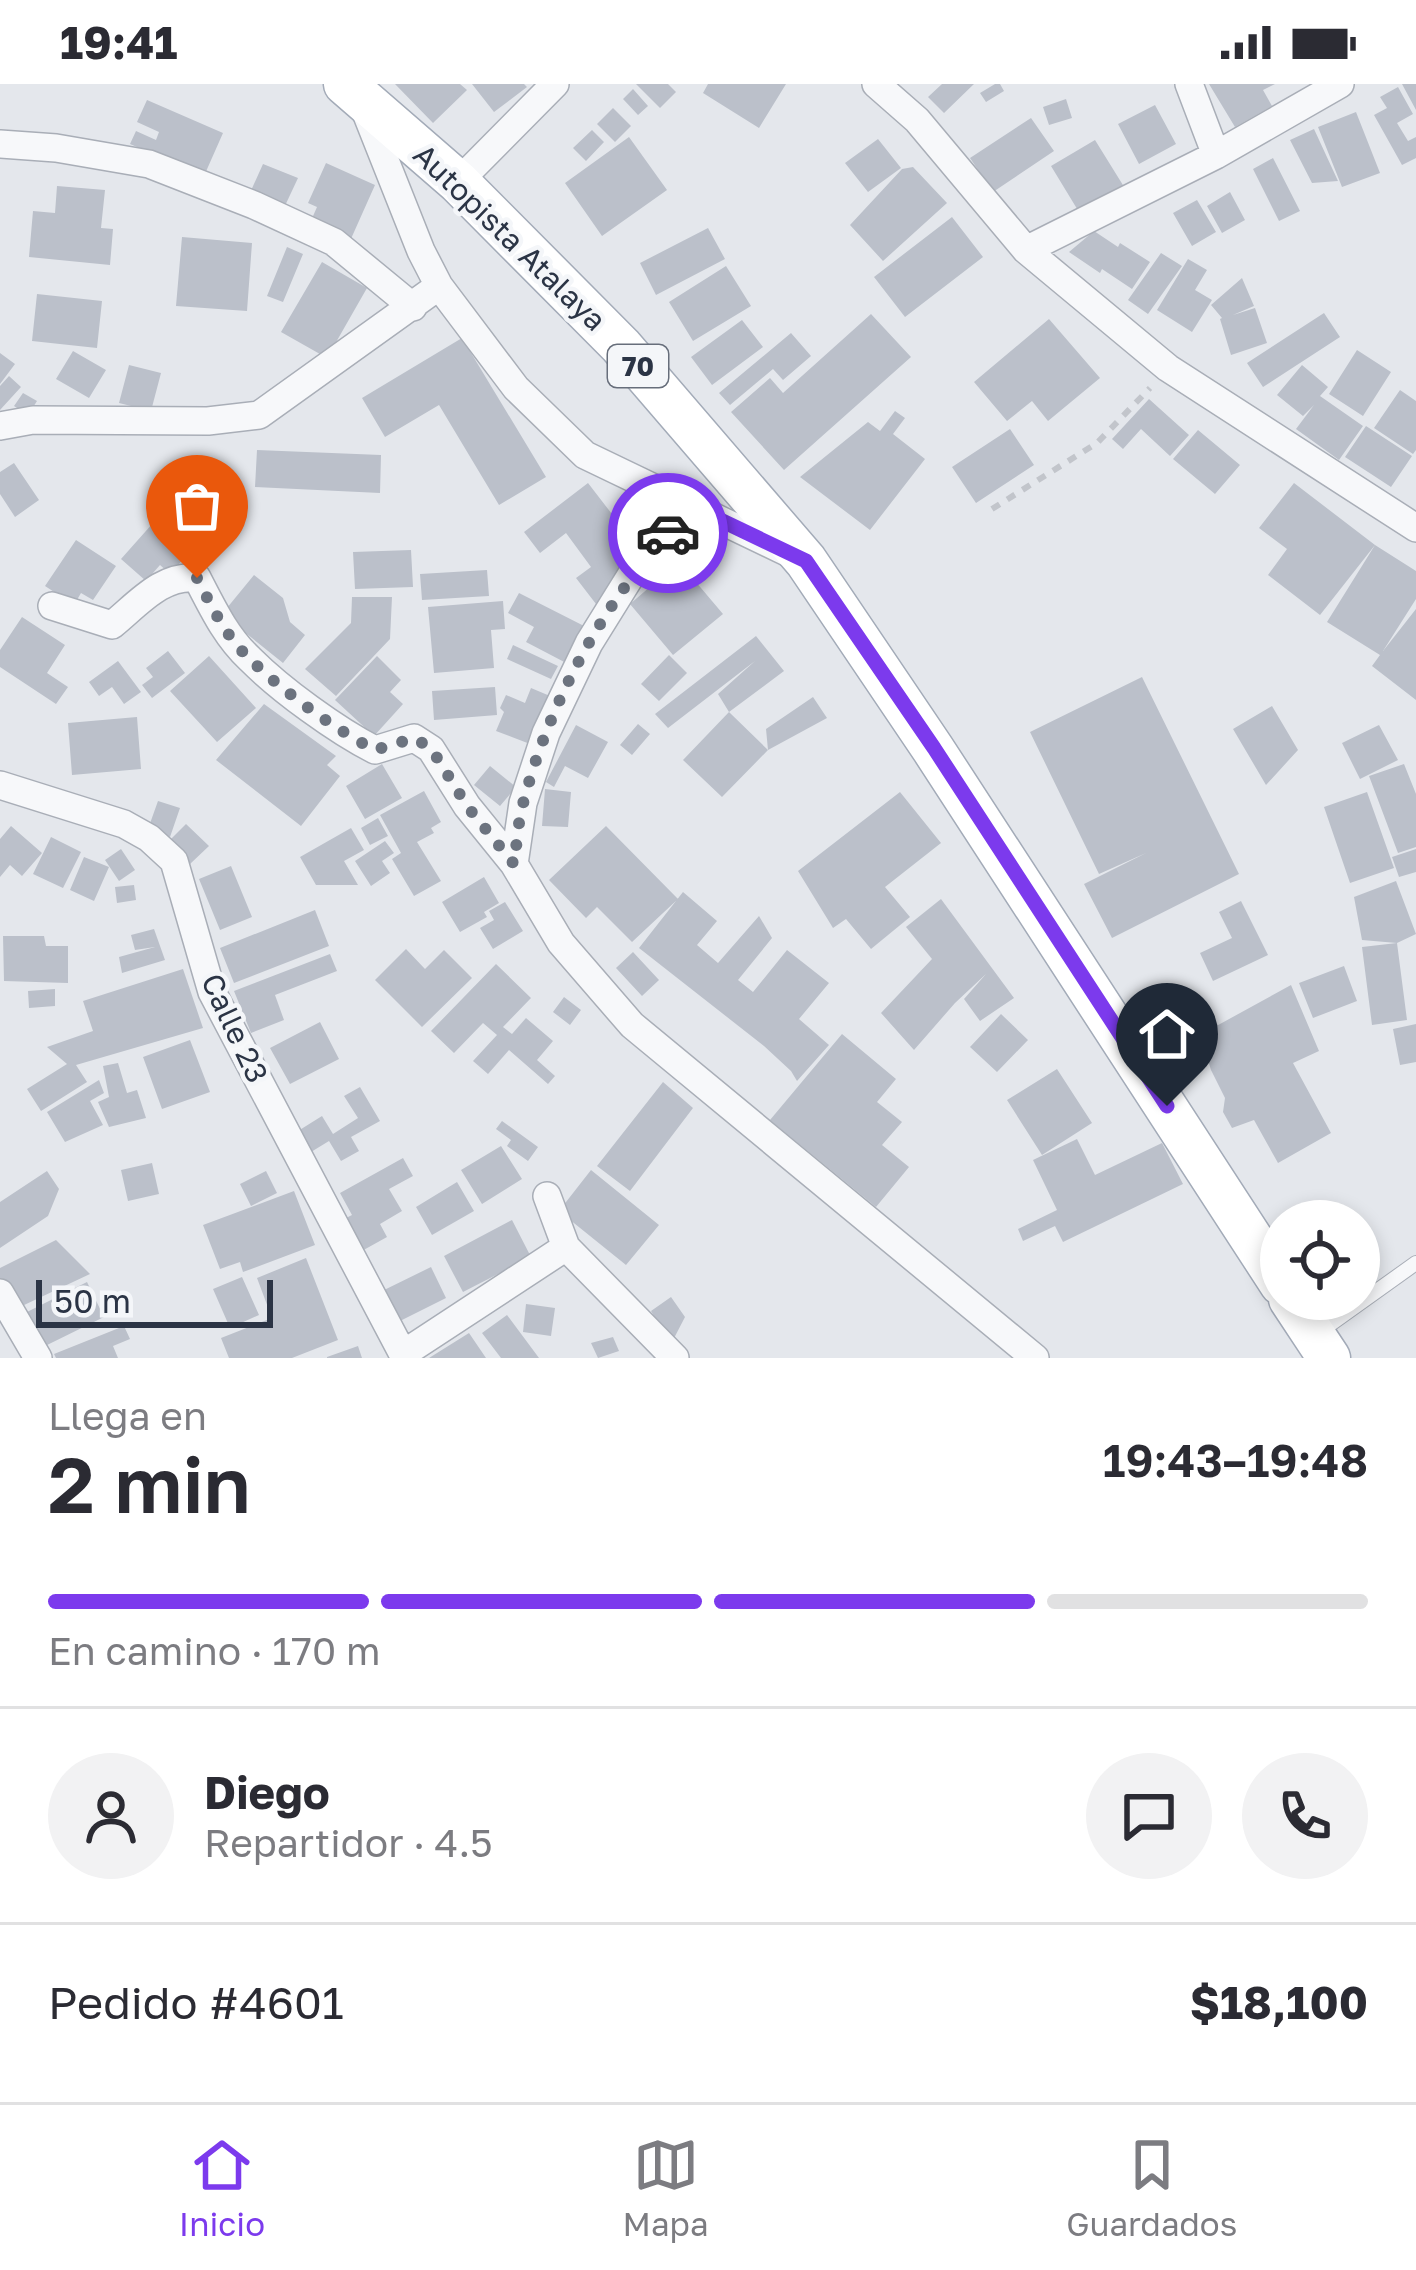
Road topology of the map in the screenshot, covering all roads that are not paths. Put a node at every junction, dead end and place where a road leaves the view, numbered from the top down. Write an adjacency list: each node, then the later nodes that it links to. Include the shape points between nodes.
1 (555, 84): 8 (street)
2 (876, 84): 9 (street, via 917,120)
3 (1190, 84): 7 (street)
4 (1340, 84): 7 (street)
5 (352, 90): 8 (main road, Autopista Atalaya / 70); 10 (street)
6 (0, 144): 11 (street, via 149,164 254,205 334,242)
7 (1216, 155): 9 (street)
8 (458, 182): 15 (main road, Autopista Atalaya / 70, via 621,346)
9 (1026, 250): 14 (street, via 1168,368)
10 (439, 286): 11 (street); 13 (street, via 516,388 585,455)
11 (413, 307): 12 (street, via 259,415)
12 (0, 426)
13 (691, 506): 15 (street); 18 (street, via 635,569 589,643 545,734)
14 (1416, 528)
15 (806, 561): 21 (main road, Autopista Atalaya / 70)
16 (52, 606): 18 (street, via 112,625 169,580 197,578 248,658 349,736 375,750 414,738 431,748)
17 (0, 785): 26 (street, Calle 23, via 124,824 174,861 212,992)
18 (514, 864): 29 (street, via 561,943 632,1025)
19 (547, 1196): 20 (street)
20 (566, 1247): 26 (street); 28 (street)
21 (1260, 1252)
22 (1416, 1263): 25 (lane)
23 (0, 1293): 27 (street)
24 (1304, 1320): 25 (main road)
25 (1321, 1347)
26 (404, 1356)
27 (38, 1358)
28 (675, 1358)
29 (1035, 1358)

